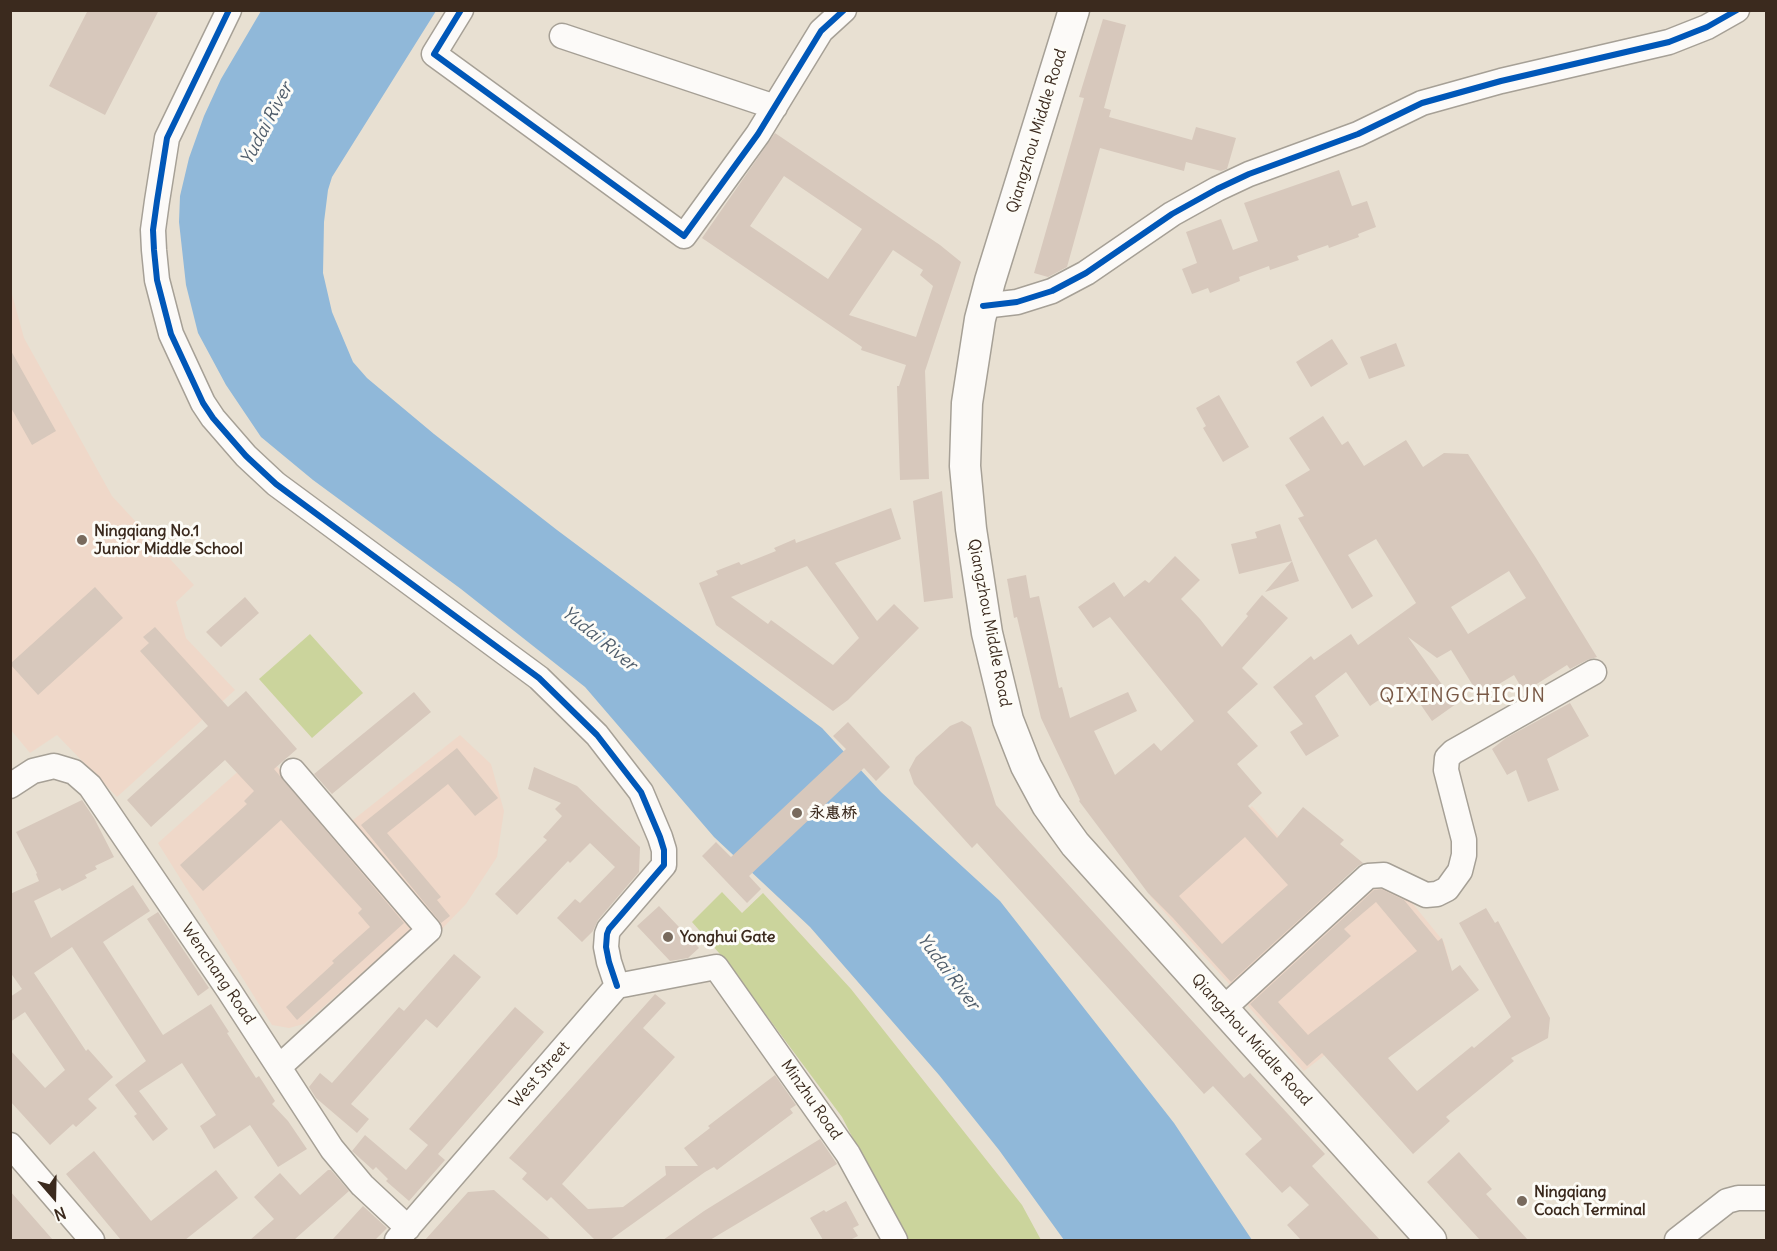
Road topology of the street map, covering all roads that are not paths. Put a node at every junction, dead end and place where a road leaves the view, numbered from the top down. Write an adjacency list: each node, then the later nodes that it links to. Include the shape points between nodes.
1 (229, 10): 12 (street, via 167,138 154,250 157,280 171,334 213,418 254,463 276,484 539,678 597,735 641,792 660,837 664,865 607,934 606,947)
2 (461, 10): 7 (street, via 434,54 684,236)
3 (1074, 10): 8 (main road, Qiangzhou Middle Road)
4 (1737, 10): 8 (street, via 1669,42 1422,103 1358,134 1217,189 1052,291 1017,302)
5 (833, 13): 7 (street)
6 (562, 36): 7 (street)
7 (775, 107)
8 (983, 306): 13 (main road, Qiangzhou Middle Road, via 967,403 965,466 978,580 1008,720 1026,766 1075,844)
9 (1593, 672): 13 (street, via 1447,758 1446,770 1464,840 1460,871 1447,889 1426,895 1384,875 1368,876)
10 (292, 771): 14 (street, via 429,930)
11 (10, 786): 14 (street, Wenchang Road, via 33,771 54,766 74,772 90,786)
12 (617, 986): 17 (street, West Street); 19 (street, Minzhu Road, via 716,967 844,1147)
13 (1223, 1009): 20 (main road, Qiangzhou Middle Road)
14 (279, 1067): 17 (street, Wenchang Road, via 332,1149)
15 (10, 1145): 18 (street)
16 (1767, 1198): 21 (street, via 1727,1202)
17 (403, 1234)
18 (92, 1240)
19 (895, 1240)
20 (1431, 1240)
21 (1677, 1240)

